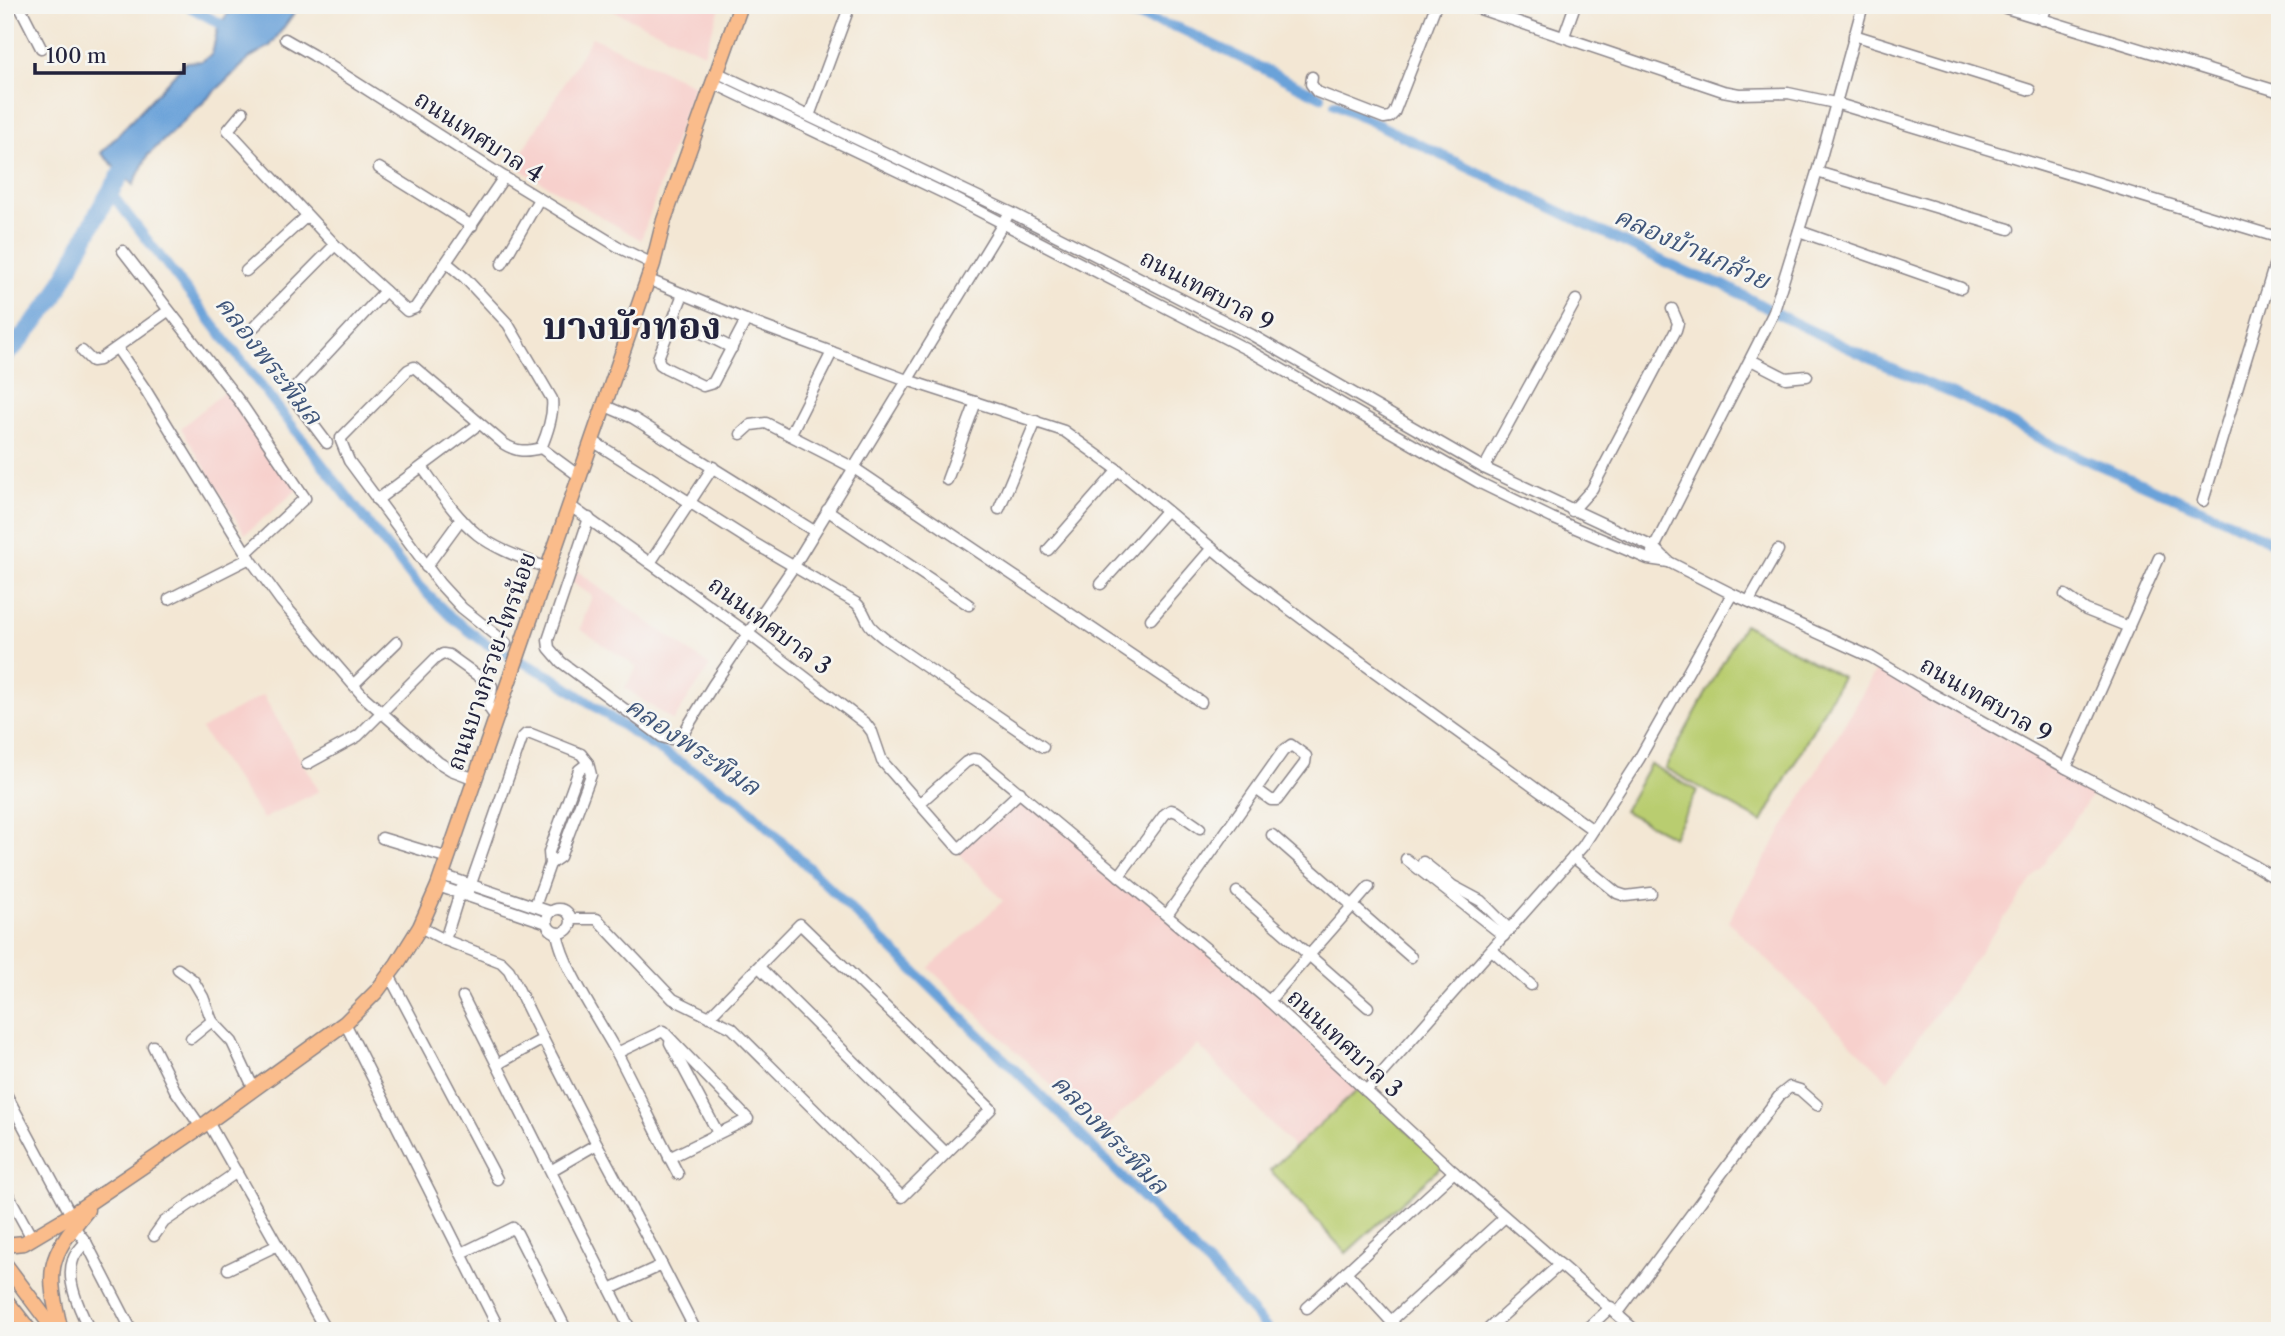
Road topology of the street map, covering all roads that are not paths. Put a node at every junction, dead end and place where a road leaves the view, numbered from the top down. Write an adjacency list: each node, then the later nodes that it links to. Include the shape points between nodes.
1 (19, 5): 14 (street)
2 (741, 5): 16 (main road, ถนนบางกรวย-ไทรน้อย)
3 (850, 5): 21 (street)
4 (1436, 5): 15 (street, via 1390,117 1317,92)
5 (1468, 5): 12 (street)
6 (1575, 5): 12 (street)
7 (1863, 5): 11 (street)
8 (1996, 5): 10 (street)
9 (2047, 5): 10 (street)
10 (2042, 20): 18 (street)
11 (1854, 35): 17 (street); 19 (street)
12 (1564, 36): 19 (street, via 1723,91 1788,93)
13 (285, 40): 24 (street, ถนนเทศบาล 4)
14 (41, 48)
15 (1312, 77)
16 (715, 78): 21 (street, ถนนเทศบาล 9); 28 (street, ถนนเทศบาล 9); 38 (main road, ถนนบางกรวย-ไทรน้อย)
17 (2030, 90)
18 (2280, 92)
19 (1835, 103): 23 (street); 32 (street)
20 (243, 112): 27 (street, via 228,130)
21 (809, 116): 26 (street, ถนนเทศบาล 9)
22 (379, 168): 29 (street)
23 (1817, 172): 30 (street); 31 (street)
24 (504, 177): 25 (street, ถนนเทศบาล 4); 29 (street)
25 (539, 199): 37 (street); 38 (street, ถนนเทศบาล 4)
26 (1010, 212): 28 (street); 69 (street, ถนนเทศบาล 9, via 1252,335)
27 (307, 216): 33 (street); 39 (street)
28 (1004, 224): 56 (street); 90 (street, ถนนเทศบาล 9, via 1248,350 1478,482)
29 (472, 226): 36 (street)
30 (2009, 229)
31 (1799, 231): 41 (street); 54 (street, via 1773,314)
32 (2280, 238)
33 (335, 245): 42 (street); 49 (street)
34 (2280, 247): 75 (street)
35 (124, 251): 46 (street)
36 (447, 263): 42 (street, via 412,310); 65 (street, via 508,324 552,399)
37 (502, 264)
38 (653, 264): 40 (main road, ถนนบางกรวย-ไทรน้อย)
39 (246, 271)
40 (647, 279): 43 (street); 58 (main road, ถนนบางกรวย-ไทรน้อย)
41 (1961, 288)
42 (385, 291): 64 (street, via 292,391)
43 (683, 294): 47 (street); 48 (street)
44 (1576, 300): 69 (street)
45 (1672, 309): 80 (street, via 1676,330 1592,489)
46 (168, 311): 50 (street); 88 (street, via 240,402 305,498)
47 (674, 319): 51 (street); 51 (street, via 659,353 660,364 666,368 709,386)
48 (746, 320): 51 (street); 53 (street)
49 (252, 330)
50 (117, 348): 52 (street, via 95,361); 88 (street)
51 (732, 348)
52 (82, 351)
53 (832, 352): 56 (street); 62 (street)
54 (1751, 360): 55 (street, via 1786,378); 85 (street)
55 (1807, 376)
56 (907, 380): 57 (street); 68 (street)
57 (976, 402): 59 (street); 72 (street)
58 (603, 405): 63 (main road, ถนนบางกรวย-ไทรน้อย); 67 (street)
59 (1036, 421): 70 (street, via 1064,431); 77 (street)
60 (479, 424): 65 (street, via 514,450); 66 (street); 73 (street, via 417,368 408,370 341,438 349,461)
61 (741, 434): 62 (street, via 751,425 766,423)
62 (790, 435): 68 (street)
63 (591, 440): 71 (main road, ถนนบางกรวย-ไทรน้อย); 74 (street)
64 (327, 443)
65 (541, 448): 71 (street)
66 (422, 467): 73 (street); 82 (street)
67 (713, 467): 74 (street); 83 (street)
68 (854, 468): 78 (street); 108 (street)
69 (1484, 468): 80 (street, ถนนเทศบาล 9)
70 (1118, 470): 79 (street); 86 (street)
71 (579, 475): 76 (main road, ถนนบางกรวย-ไทรน้อย)
72 (947, 480)
73 (377, 500): 94 (street)
74 (690, 501): 92 (street); 93 (street)
75 (2203, 501)
76 (569, 505): 81 (street, ถนนเทศบาล 3); 95 (main road, ถนนบางกรวย-ไทรน้อย)
77 (999, 509)
78 (827, 510): 83 (street); 101 (street)
79 (1166, 511): 84 (street); 96 (street)
80 (1572, 511): 85 (street, ถนนเทศบาล 9)
81 (589, 518): 92 (street, ถนนเทศบาล 3); 104 (street, via 549,648 561,662 651,729 670,740 683,734)
82 (461, 519): 94 (street); 95 (street, via 490,543)
83 (814, 531): 93 (street)
84 (1212, 548): 102 (street); 119 (street)
85 (1655, 548): 90 (street); 91 (street, ถนนเทศบาล 9)
86 (1048, 550)
87 (1778, 550): 100 (street)
88 (248, 555): 99 (street); 107 (street, via 281,601)
89 (2159, 558): 103 (street)
90 (1648, 559): 91 (street, ถนนเทศบาล 9)
91 (1669, 562): 97 (street, ถนนเทศบาล 9)
92 (650, 563): 104 (street, ถนนเทศบาล 3)
93 (794, 566): 104 (street); 111 (street, via 856,603 884,639)
94 (426, 567): 106 (street, via 462,608)
95 (547, 568): 110 (main road, ถนนบางกรวย-ไทรน้อย)
96 (1101, 584)
97 (1732, 594): 100 (street, ถนนเทศบาล 9); 119 (street, via 1639,759)
98 (2065, 595): 103 (street, via 2086,610)
99 (169, 599)
100 (1749, 601): 113 (street, ถนนเทศบาล 9, via 1871,657)
101 (969, 605)
102 (1151, 620)
103 (2129, 627): 113 (street)
104 (749, 634): 117 (street, ถนนเทศบาล 3, via 866,724 882,761)
105 (397, 642): 107 (street)
106 (506, 643)
107 (354, 684): 109 (street)
108 (1201, 702)
109 (383, 713): 110 (street, via 443,654 492,686 487,702); 112 (street, via 358,736); 114 (street, via 438,762)
110 (496, 717): 114 (main road, ถนนบางกรวย-ไทรน้อย)
111 (1043, 747)
112 (307, 764)
113 (2066, 768): 128 (street, ถนนเทศบาล 9)
114 (475, 779): 123 (main road, ถนนบางกรวย-ไทรน้อย)
115 (1256, 789): 115 (street, via 1288,746 1307,755 1277,800); 135 (street)
116 (1020, 792): 117 (street, ถนนเทศบาล 3, via 973,759); 117 (street, ถนนเทศบาล 3, via 959,849); 126 (street, ถนนเทศบาล 3)
117 (919, 803)
118 (1200, 828): 126 (street, via 1171,810)
119 (1593, 830): 122 (street)
120 (1272, 835): 133 (street)
121 (382, 838): 123 (street)
122 (1573, 857): 132 (street, via 1617,893 1626,897); 140 (street)
123 (448, 858): 127 (main road, ถนนบางกรวย-ไทรน้อย)
124 (1406, 859): 140 (street)
125 (1423, 862): 140 (street, via 1481,901)
126 (1119, 876): 135 (street, ถนนเทศบาล 3)
127 (440, 881): 130 (street); 138 (main road, ถนนบางกรวย-ไทรน้อย)
128 (2280, 881)
129 (1369, 887): 133 (street)
130 (466, 889): 134 (street); 134 (street, via 522,738 531,734 577,751 588,763 579,770 571,811 549,852 551,864); 136 (street); 141 (street)
131 (1237, 892): 143 (street)
132 (1651, 893)
133 (1353, 905): 143 (street); 144 (street)
134 (535, 906): 136 (street)
135 (1167, 915): 150 (street, ถนนเทศบาล 3)
136 (549, 917): 137 (street, via 556,909 564,910); 139 (street, via 550,930)
137 (570, 919): 139 (street, via 568,929); 152 (street, via 597,919 673,999)
138 (420, 927): 141 (street); 147 (main road, ถนนบางกรวย-ไทรน้อย)
139 (557, 933): 159 (street, via 559,946)
140 (1507, 933): 142 (street)
141 (445, 940): 157 (street, via 501,961)
142 (1492, 950): 148 (street); 162 (street)
143 (1311, 955): 150 (street); 151 (street)
144 (1411, 957)
145 (759, 967): 152 (street); 169 (street); 169 (street, via 800,924 991,1109)
146 (178, 969): 153 (street, via 193,980)
147 (389, 975): 154 (main road, ถนนบางกรวย-ไทรน้อย); 175 (street)
148 (1531, 985)
149 (463, 997): 160 (street)
150 (1269, 1001): 162 (street, ถนนเทศบาล 3)
151 (1368, 1007)
152 (709, 1017): 169 (street, via 732,1028 902,1197)
153 (212, 1021): 156 (street); 161 (street, via 232,1042)
154 (345, 1023): 161 (main road, ถนนบางกรวย-ไทรน้อย); 184 (street)
155 (663, 1031): 159 (street); 167 (street); 167 (street, via 748,1119)
156 (191, 1038)
157 (543, 1040): 160 (street); 168 (street)
158 (153, 1046): 166 (street, via 175,1090)
159 (617, 1054): 170 (street)
160 (498, 1063): 171 (street)
161 (254, 1089): 166 (main road, ถนนบางกรวย-ไทรน้อย)
162 (1366, 1091): 173 (street, ถนนเทศบาล 3)
163 (5, 1092): 165 (street)
164 (1817, 1105): 193 (street, via 1796,1087 1786,1089)
165 (8, 1107): 178 (street)
166 (205, 1124): 172 (street); 178 (main road, ถนนบางกรวย-ไทรน้อย, via 97,1198)
167 (718, 1133): 170 (street)
168 (597, 1144): 171 (street); 187 (street)
169 (946, 1153)
170 (669, 1158): 174 (street)
171 (552, 1170): 190 (street)
172 (237, 1172): 179 (street, via 164,1222); 183 (street)
173 (1454, 1172): 177 (street, ถนนเทศบาล 3); 189 (street)
174 (678, 1174)
175 (497, 1179)
176 (5, 1189): 180 (street)
177 (1504, 1217): 186 (street, ถนนเทศบาล 3); 194 (street)
178 (72, 1221): 180 (main road, ถนนบางกรวย-ไทรน้อย); 181 (street); 198 (main road, ถนนบางกรวย-ไทรน้อย, via 52,1271 52,1296)
179 (154, 1236)
180 (32, 1238): 182 (main road, ถนนบางกรวย-ไทรน้อย)
181 (86, 1242): 195 (street); 199 (street, via 75,1256 71,1273 77,1305)
182 (5, 1245)
183 (278, 1245): 188 (street); 200 (street)
184 (461, 1253): 201 (street); 202 (street, via 513,1228)
185 (5, 1264): 197 (main road)
186 (1560, 1264): 193 (street, ถนนเทศบาล 3); 206 (street)
187 (662, 1265): 190 (street); 204 (street)
188 (228, 1269)
189 (1346, 1272): 192 (street); 194 (street)
190 (610, 1289): 203 (street)
191 (5, 1299): 196 (main road)
192 (1307, 1308)
193 (1614, 1310): 207 (street); 208 (street, ถนนเทศบาล 3)
194 (1391, 1321): 205 (street)
195 (129, 1330)
196 (30, 1331)
197 (55, 1331)
198 (61, 1331)
199 (90, 1331)
200 (326, 1331)
201 (500, 1331)
202 (567, 1331)
203 (632, 1331)
204 (696, 1331)
205 (1400, 1331)
206 (1486, 1331)
207 (1585, 1331)
208 (1636, 1331)

